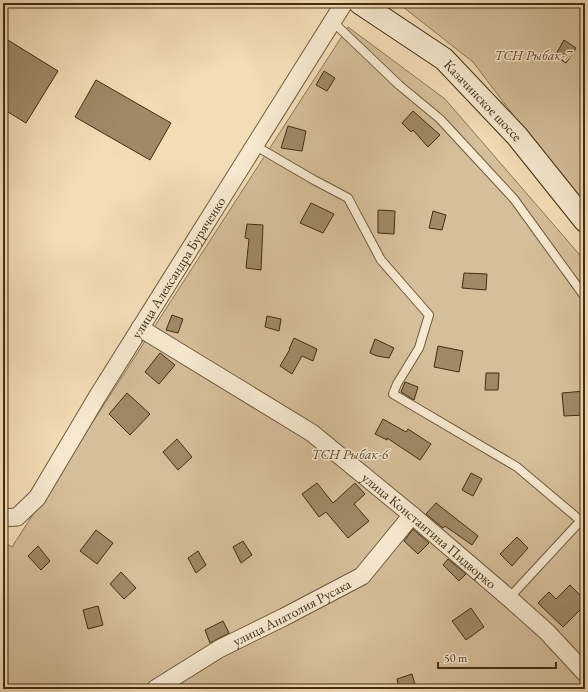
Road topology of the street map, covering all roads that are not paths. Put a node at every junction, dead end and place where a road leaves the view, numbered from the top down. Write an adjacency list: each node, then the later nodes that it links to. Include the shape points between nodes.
1 (344, 3): 3 (street, улица Александра Буряченко)
2 (360, 3): 5 (main road, Казачинское шоссе, via 444,59 517,136)
3 (332, 21): 4 (street, улица Александра Буряченко); 6 (lane, via 398,85 440,119 509,194)
4 (254, 146): 7 (street, улица Александра Буряченко); 10 (lane, via 348,198 381,260 429,315 419,348 393,394 517,467)
5 (584, 217)
6 (585, 297)
7 (140, 328): 8 (street, улица Константина Пидворко, via 312,433); 9 (street, улица Александра Буряченко, via 37,498 17,517)
8 (412, 515): 11 (street, улица Константина Пидворко); 13 (street, улица Анатолия Русака, via 362,576 219,649)
9 (3, 518)
10 (583, 519): 11 (lane)
11 (509, 598): 12 (street, улица Константина Пидворко)
12 (585, 673)
13 (155, 689)

